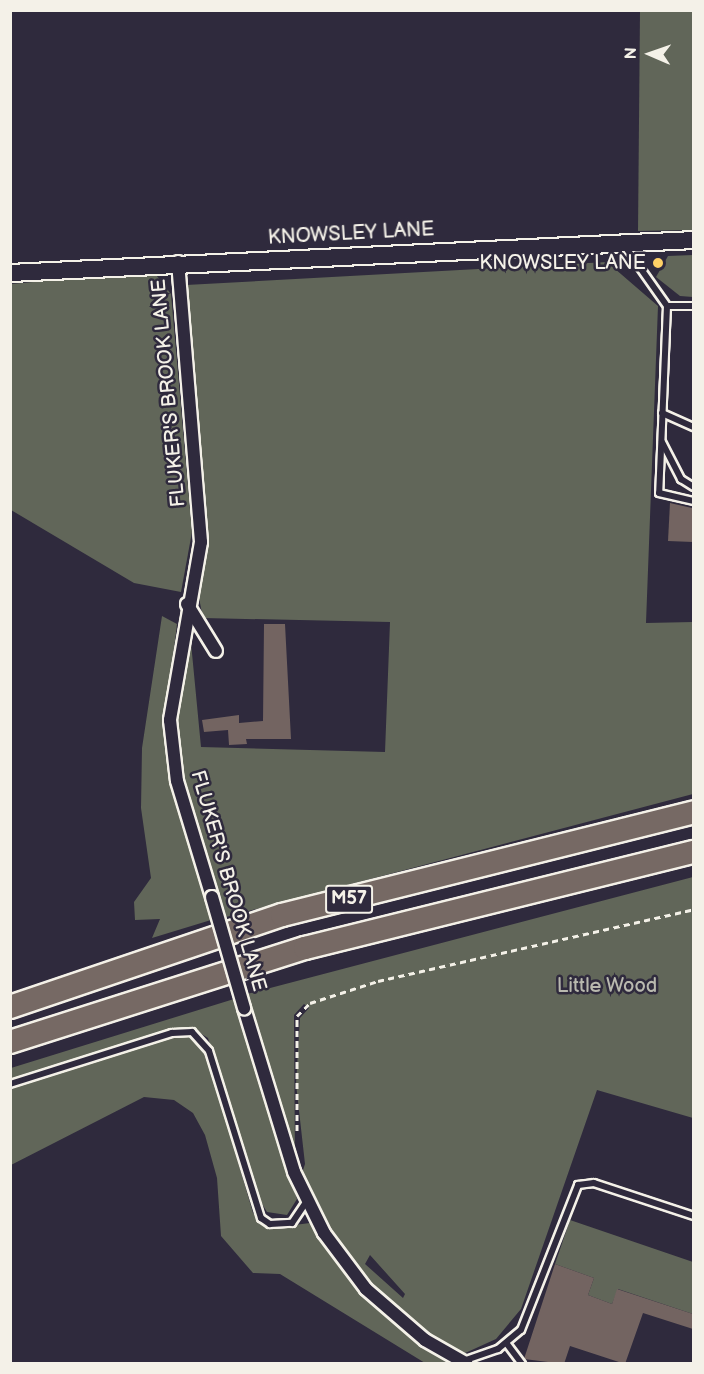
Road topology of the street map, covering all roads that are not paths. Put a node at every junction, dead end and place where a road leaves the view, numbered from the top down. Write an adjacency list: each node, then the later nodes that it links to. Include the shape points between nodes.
1 (693, 240): 2 (main road, KNOWSLEY LANE)
2 (622, 241): 3 (main road, KNOWSLEY LANE); 5 (lane, via 633,264)
3 (178, 262): 4 (main road, KNOWSLEY LANE); 12 (street, FLUKER'S BROOK LANE, via 201,542)
4 (10, 273)
5 (667, 306): 6 (lane); 7 (lane)
6 (693, 306)
7 (662, 413): 8 (lane); 9 (lane)
8 (693, 427)
9 (661, 440): 10 (lane, via 681,480); 11 (lane, via 659,493)
10 (693, 487)
11 (693, 501)
12 (187, 604): 13 (street); 19 (street, FLUKER'S BROOK LANE, bridge, via 170,720 177,781)
13 (216, 651)
14 (693, 812): 16 (highway, M57, via 282,915)
15 (693, 852): 17 (highway, M57, via 305,948)
16 (10, 1007)
17 (10, 1042)
18 (10, 1084): 19 (lane, via 172,1033 192,1032 209,1051 261,1218 270,1224 292,1223)
19 (306, 1202): 22 (street, FLUKER'S BROOK LANE, via 366,1289 425,1340)
20 (693, 1216): 21 (lane, via 594,1183 578,1185 530,1314)
21 (507, 1344): 22 (lane); 23 (lane)
22 (465, 1362)
23 (522, 1364)

